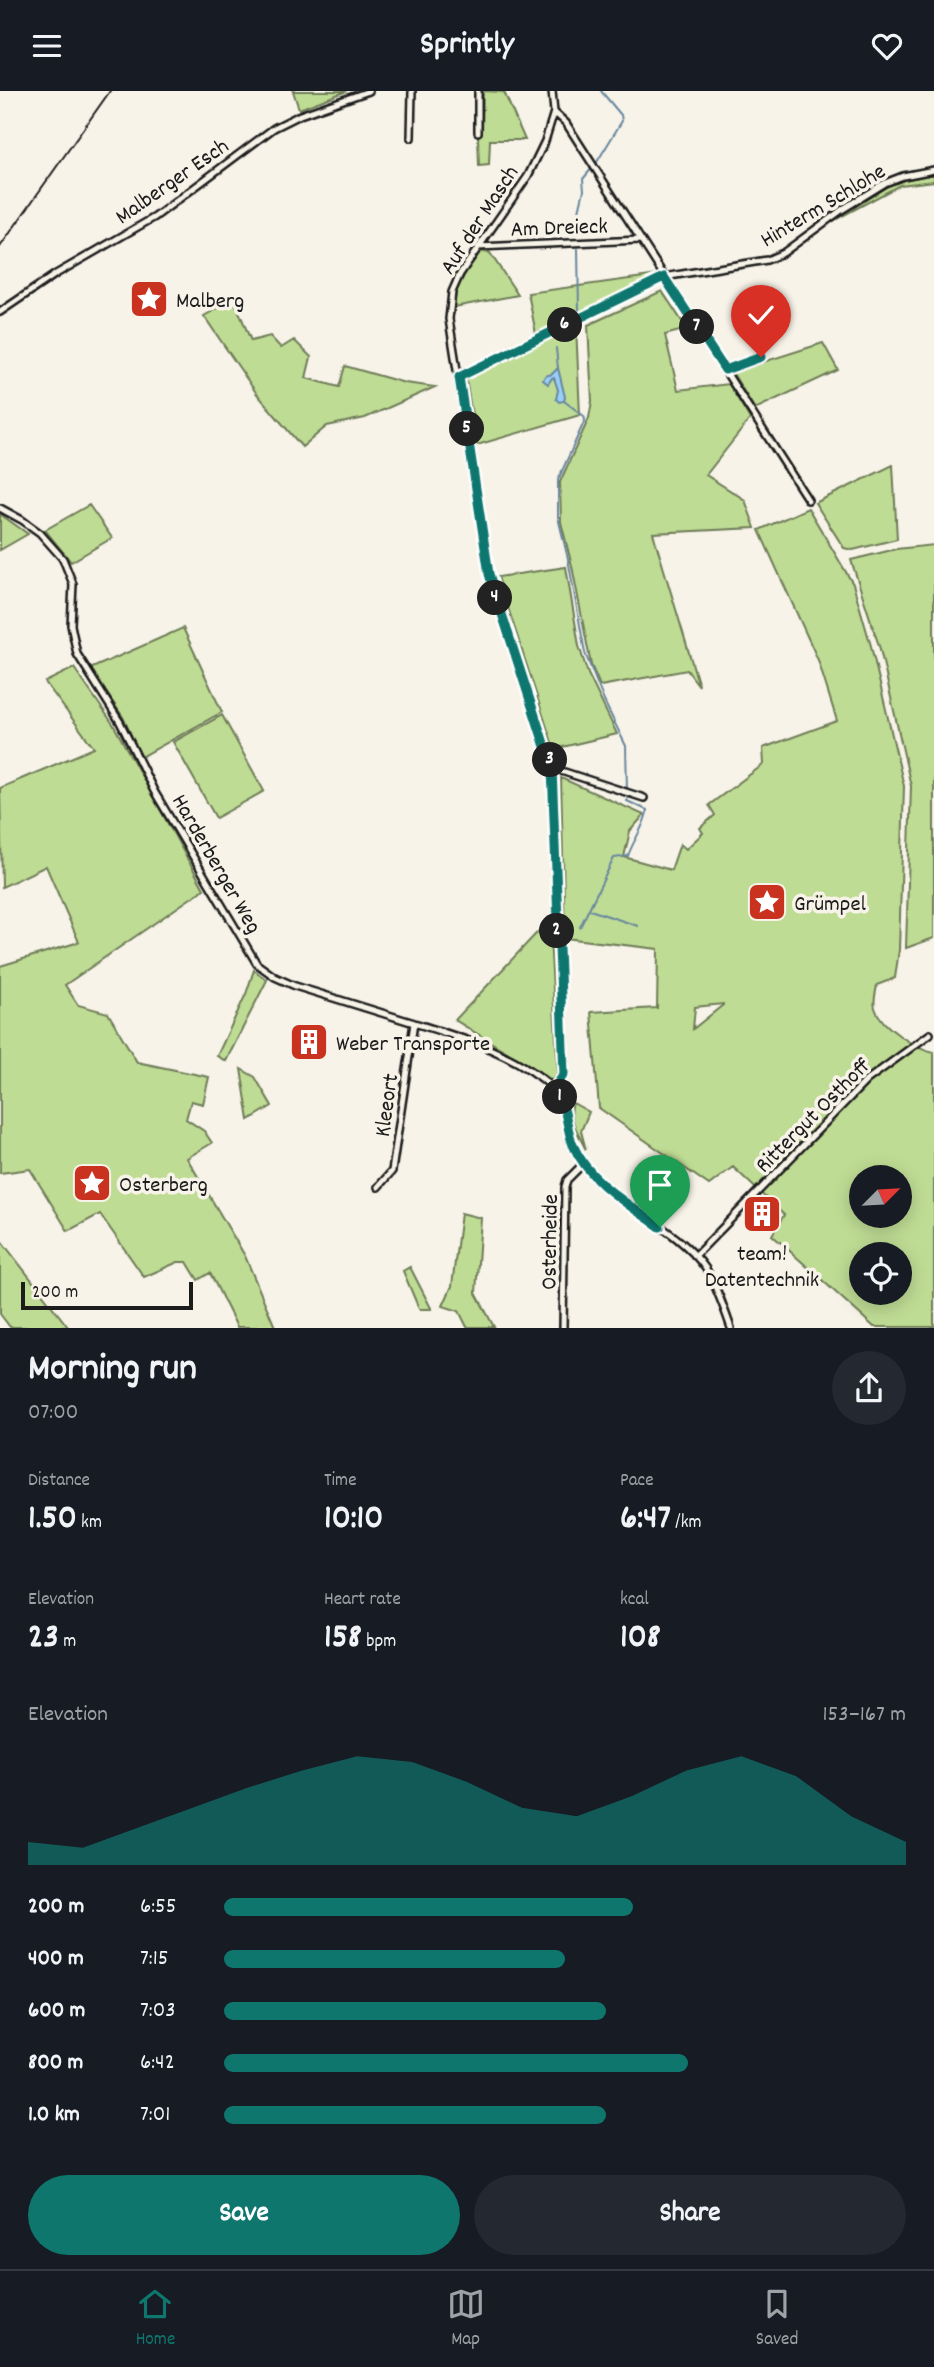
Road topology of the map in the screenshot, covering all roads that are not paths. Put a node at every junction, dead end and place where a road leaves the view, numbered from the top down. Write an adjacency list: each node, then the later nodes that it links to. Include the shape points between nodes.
1 (369, 91): 12 (street, Malberger Esch, via 274,128 155,217 55,274)
2 (412, 91): 7 (street)
3 (478, 91): 6 (street)
4 (552, 91): 5 (street)
5 (554, 112): 9 (street, via 566,123); 10 (street, Auf der Masch, via 528,176)
6 (478, 132)
7 (411, 138)
8 (934, 170): 11 (street, Hinterm Schlohe, via 886,183 791,249 767,260)
9 (641, 240): 10 (street, Am Dreieck); 11 (street)
10 (478, 247): 15 (street, Auf der Masch, via 452,292 449,320)
11 (664, 277): 14 (street); 15 (street, Hinterm Schlohe)
12 (0, 312)
13 (761, 357): 14 (street)
14 (725, 370): 16 (street)
15 (459, 377): 18 (street, Auf der Masch, via 489,574)
16 (808, 501)
17 (0, 508): 20 (street, Harderberger Weg, via 40,533 63,559 73,584 71,625 76,654 120,722 154,791 257,964 295,986)
18 (552, 768): 19 (street); 22 (street, Auf der Masch, via 564,1074)
19 (644, 798)
20 (414, 1023): 22 (street, Harderberger Weg, via 475,1041); 24 (street, Kleeort, via 392,1171)
21 (930, 1034): 25 (street, Rittergut Osthoff, via 867,1080)
22 (554, 1089): 23 (street, via 563,1101 573,1146)
23 (584, 1163): 25 (street, via 616,1196); 26 (street, Osterheide, via 565,1187)
24 (377, 1187)
25 (695, 1256): 27 (street, via 717,1290)
26 (564, 1328)
27 (731, 1328)

